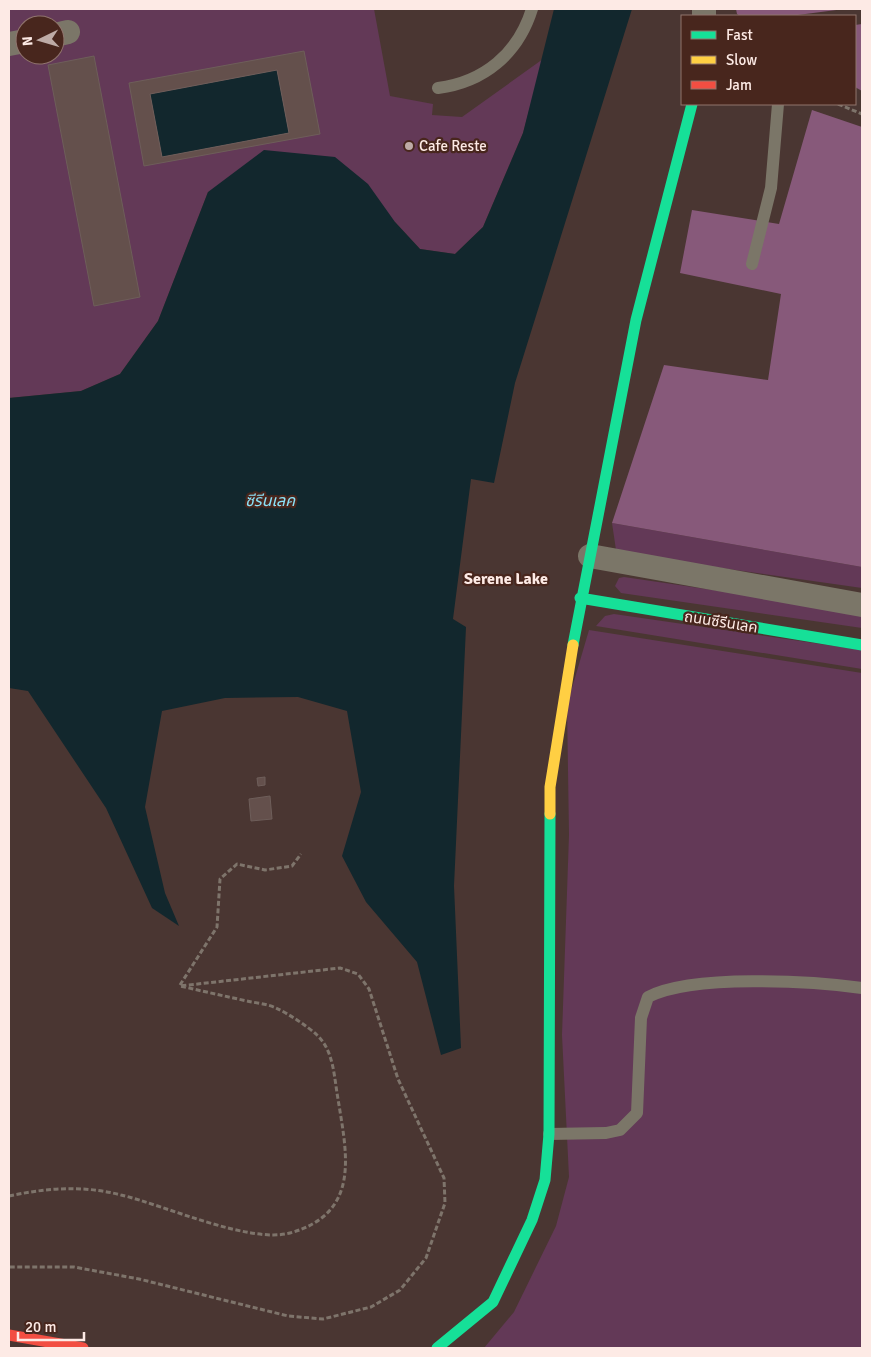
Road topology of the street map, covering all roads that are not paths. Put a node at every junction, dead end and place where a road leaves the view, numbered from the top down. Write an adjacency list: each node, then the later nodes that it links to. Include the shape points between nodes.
1 (532, 9): 2 (lane, via 514,46 503,60 473,80)
2 (438, 88)
3 (692, 105): 6 (street, via 636,320)
4 (778, 105): 5 (lane, via 771,188)
5 (752, 264)
6 (590, 556): 7 (street); 8 (street)
7 (580, 598): 9 (street, ถนนซีรีนเลค); 11 (street, via 550,787)
8 (862, 604)
9 (862, 645)
10 (862, 988): 11 (lane, via 788,982 717,983 662,990 648,997 641,1018 637,1113 620,1130)
11 (549, 1134): 14 (street, via 545,1180 532,1220 493,1302)
12 (9, 1335): 13 (street)
13 (83, 1348)
14 (436, 1348)

